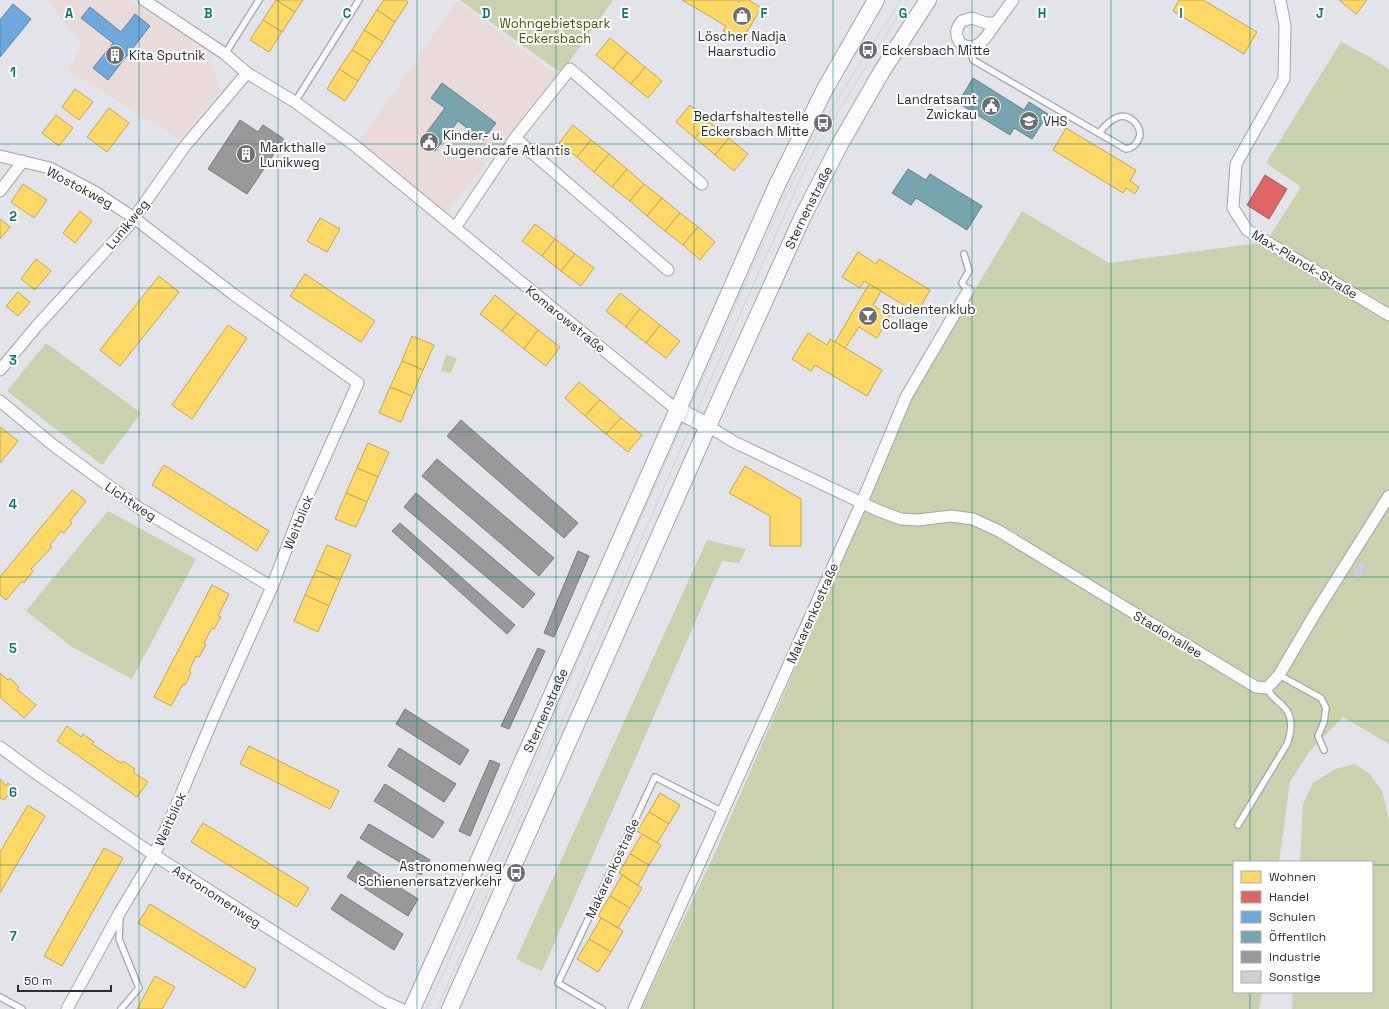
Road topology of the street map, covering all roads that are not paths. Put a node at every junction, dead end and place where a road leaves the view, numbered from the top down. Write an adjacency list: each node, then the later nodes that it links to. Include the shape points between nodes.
1 (144, 0): 10 (street, Komarowstraße)
2 (259, 0): 10 (lane)
3 (359, 0): 12 (lane)
4 (876, 0): 27 (street, Sternenstraße, via 825,89 793,152)
5 (928, 0): 28 (street, Sternenstraße, via 882,71 833,157 803,216)
6 (1013, 0): 8 (street)
7 (1280, 0): 24 (street, Max-Planck-Straße, via 1285,25 1284,80 1236,164 1233,208 1247,230)
8 (996, 23): 9 (street, via 982,43); 9 (street, via 972,18 962,21 956,35 961,44)
9 (971, 48): 13 (lane, via 973,60)
10 (225, 54): 11 (street, Komarowstraße)
11 (247, 73): 12 (street, Komarowstraße); 19 (street, Lunikweg, via 185,146)
12 (295, 102): 20 (street, Komarowstraße, via 354,145)
13 (1099, 133): 13 (lane, via 1126,149 1135,145 1140,135 1138,126 1126,117 1116,118)
14 (514, 138): 17 (street, via 570,69); 20 (street); 22 (street)
15 (0, 156): 16 (street, Wostokweg)
16 (23, 161): 18 (street); 19 (street, Wostokweg, via 50,168 95,192)
17 (702, 184)
18 (0, 191)
19 (134, 218): 25 (street, Lunikweg); 31 (street, Weitblick, via 233,294 358,383 300,514)
20 (455, 228): 27 (street, Komarowstraße)
21 (964, 254): 23 (lane, Makarenkostraße, via 969,271 962,283)
22 (668, 270)
23 (968, 291): 30 (street, Makarenkostraße, via 906,398)
24 (1389, 315)
25 (0, 370)
26 (0, 401): 31 (street, Lichtweg, via 53,445 139,508)
27 (676, 410): 28 (street); 45 (street, Sternenstraße)
28 (708, 426): 30 (street, via 734,442); 46 (street, Sternenstraße)
29 (1389, 496): 32 (street)
30 (862, 502): 33 (street, Stadionallee, via 901,519 918,520 951,516 973,519 999,531 1256,687); 36 (street, Makarenkostraße)
31 (272, 587): 38 (street, Weitblick)
32 (1279, 675): 33 (street); 35 (lane, via 1321,698 1326,708 1318,736)
33 (1267, 688): 37 (lane, via 1289,716 1290,736)
34 (0, 747): 38 (street, Astronomenweg)
35 (1324, 750)
36 (723, 812): 47 (lane, Makarenkostraße, via 655,776 558,983); 48 (street, Makarenkostraße)
37 (1238, 825)
38 (154, 855): 39 (street, Weitblick); 44 (street, Astronomenweg, via 383,1001)
39 (120, 912): 42 (street, Weitblick); 43 (lane, Weitblick, via 119,939 139,988)
40 (0, 997): 41 (lane)
41 (22, 1009)
42 (67, 1009)
43 (121, 1009)
44 (401, 1009)
45 (412, 1009)
46 (450, 1009)
47 (602, 1009)
48 (634, 1009)

